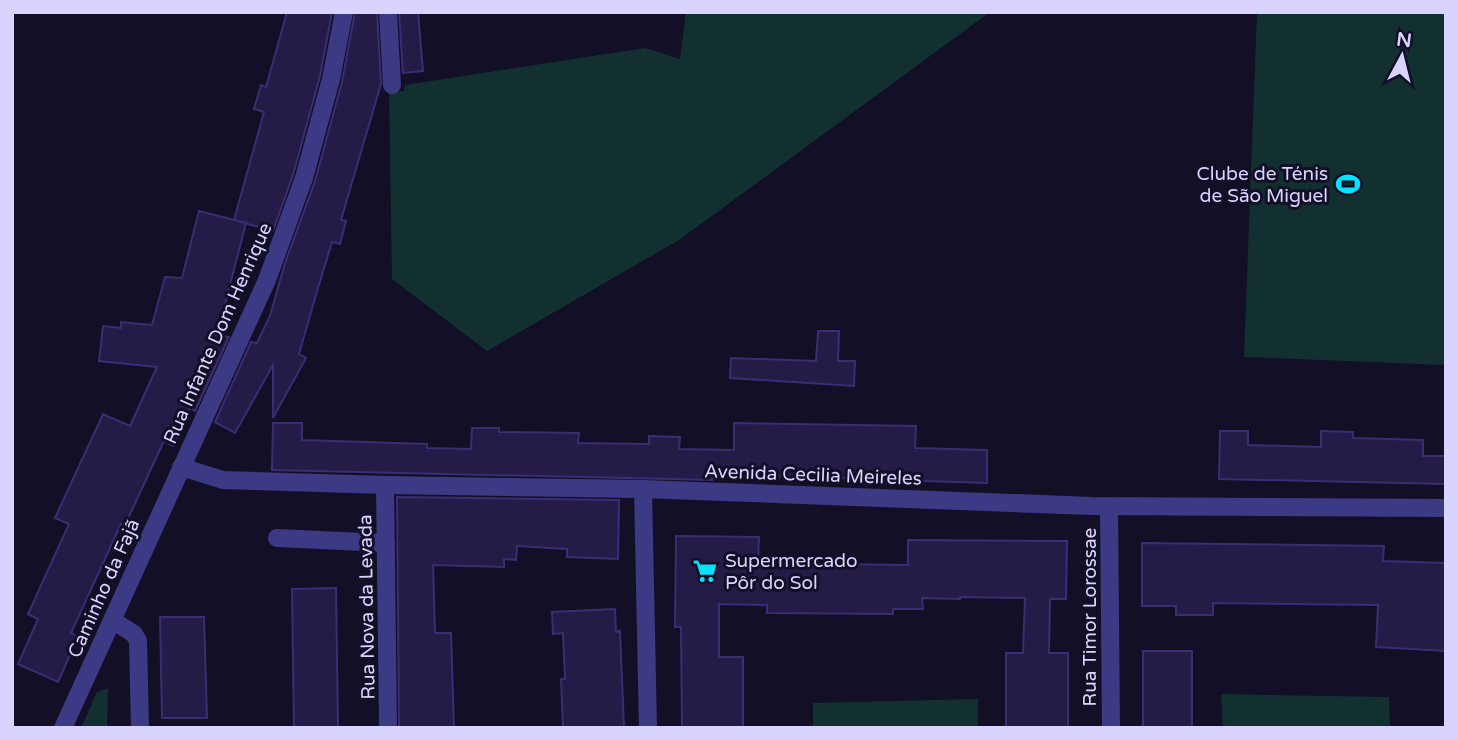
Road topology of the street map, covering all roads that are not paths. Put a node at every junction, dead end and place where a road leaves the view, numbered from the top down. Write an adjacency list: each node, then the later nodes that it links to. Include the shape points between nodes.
1 (344, 12): 4 (street, Rua Infante Dom Henrique, via 331,79 295,203 267,280)
2 (387, 12): 3 (street)
3 (392, 85)
4 (181, 467): 5 (street, Avenida Cecilia Meireles, via 223,480); 11 (street, Caminho da Fajã)
5 (385, 485): 6 (street, Avenida Cecilia Meireles); 10 (street, Rua Nova da Levada)
6 (643, 489): 7 (street, Avenida Cecilia Meireles); 15 (street)
7 (1110, 506): 8 (street, Avenida Cecilia Meireles); 16 (street, Rua Timor Lorossae)
8 (1446, 508)
9 (277, 538): 10 (street)
10 (386, 543): 14 (street, Rua Nova da Levada)
11 (112, 620): 12 (street, Caminho da Fajã); 13 (street, via 138,641)
12 (63, 728)
13 (140, 728)
14 (388, 728)
15 (649, 728)
16 (1111, 728)

